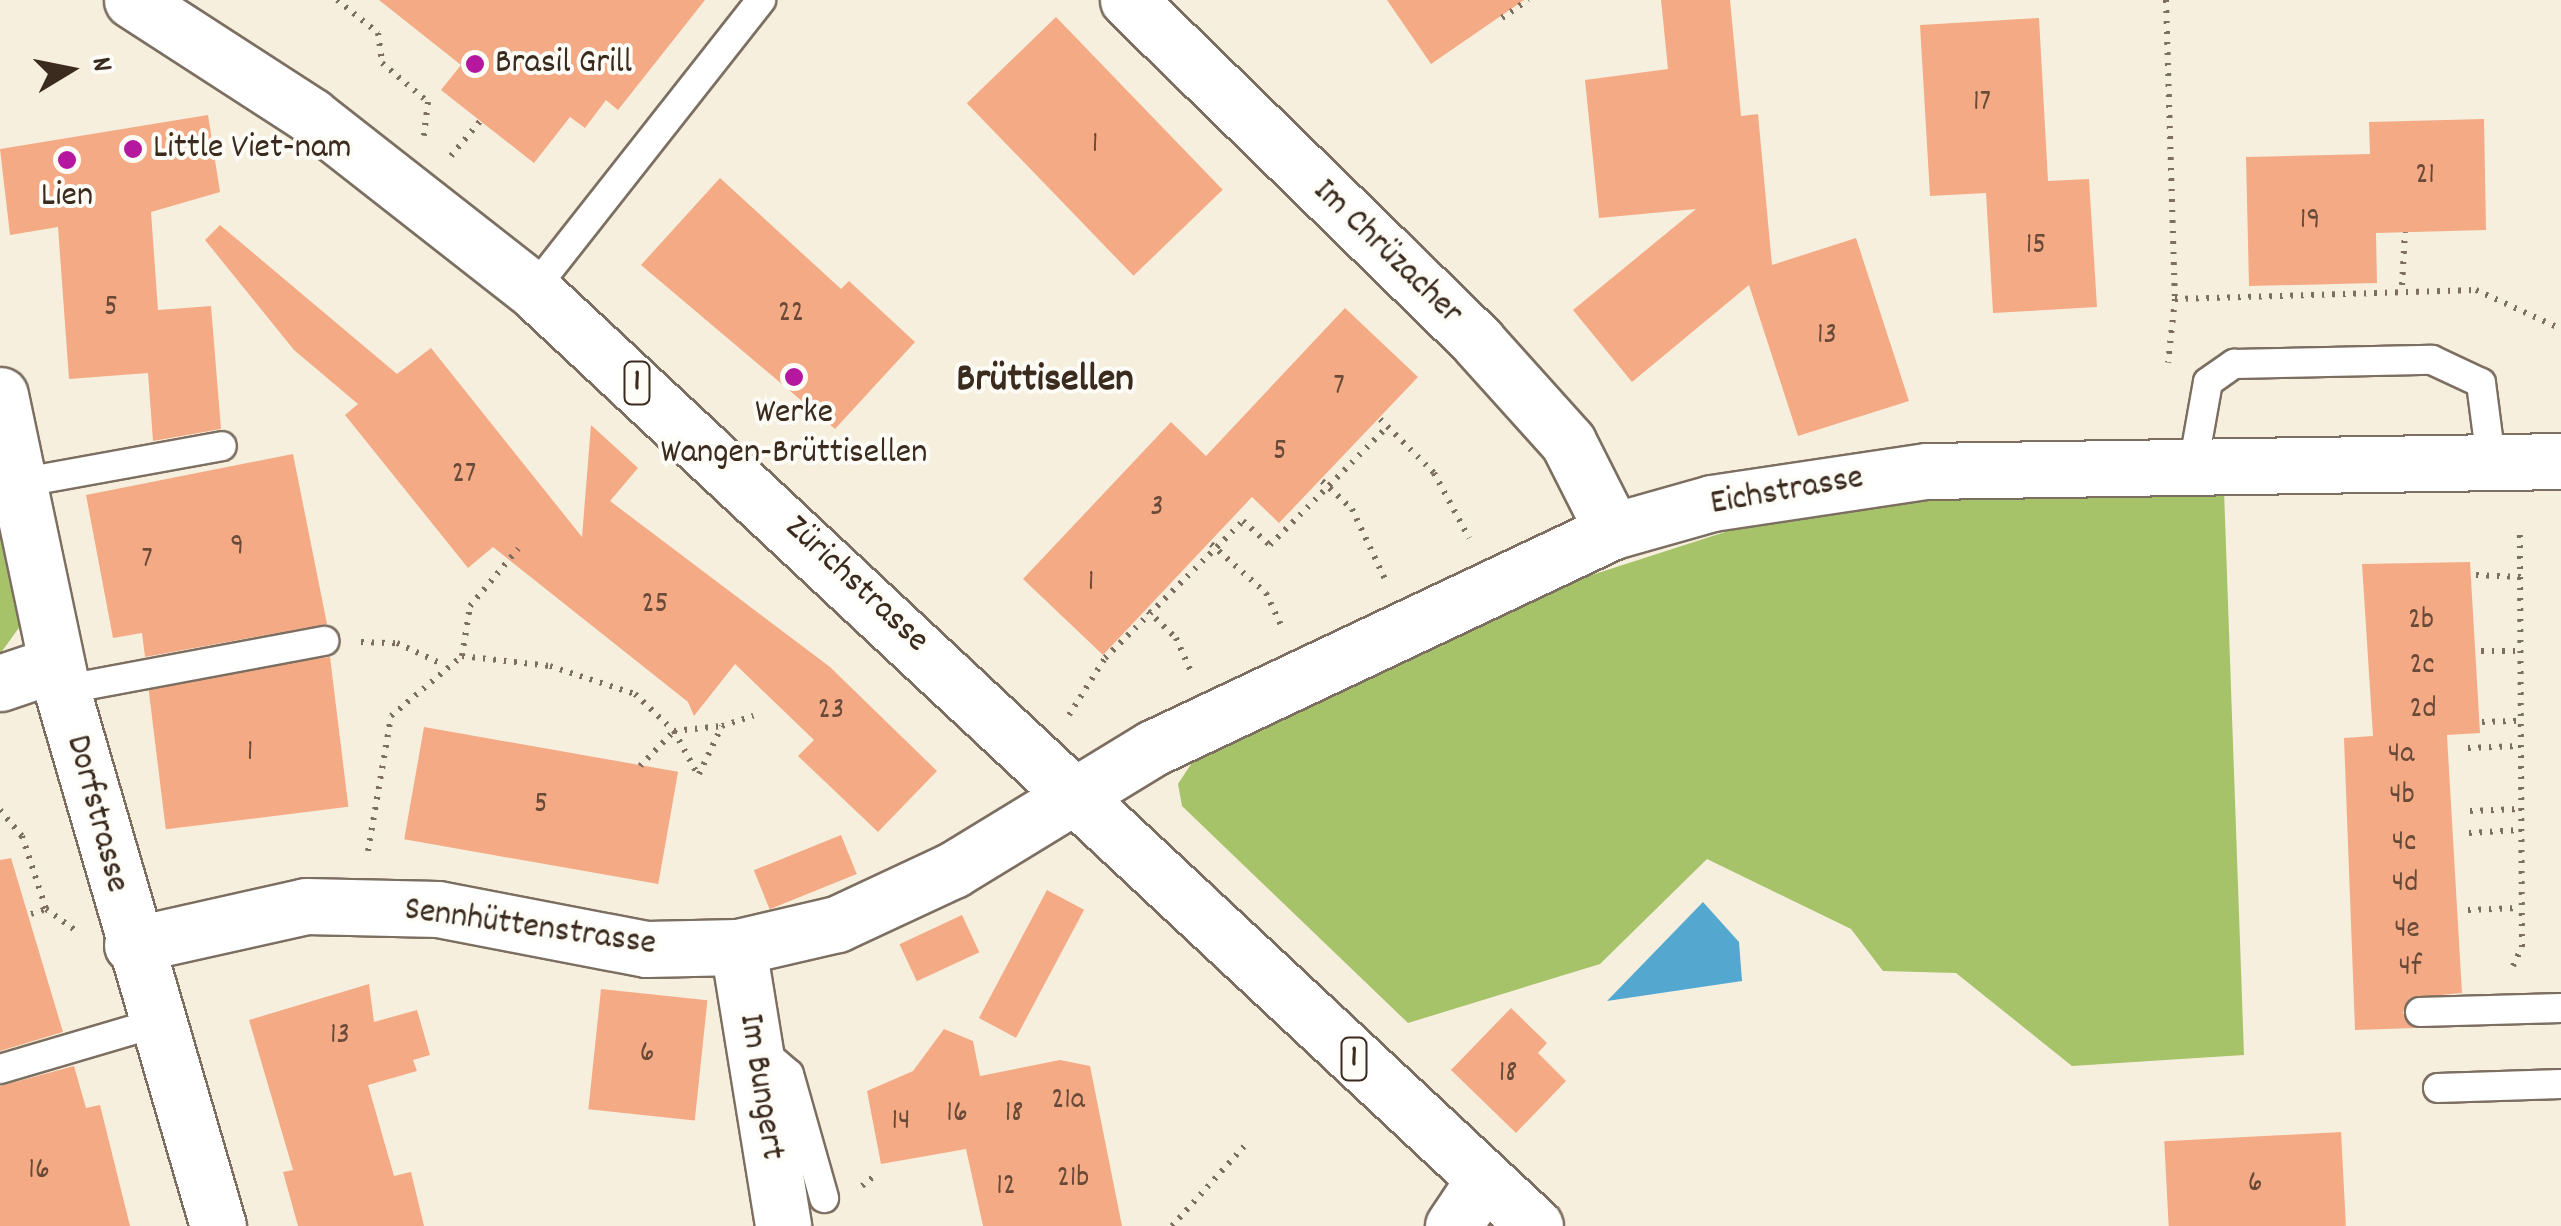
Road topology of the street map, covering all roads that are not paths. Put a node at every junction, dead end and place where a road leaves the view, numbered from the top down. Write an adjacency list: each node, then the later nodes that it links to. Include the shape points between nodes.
1 (132, 0): 4 (street, Zürichstrasse / 1, via 311,116)
2 (761, 0): 4 (lane)
3 (1128, 0): 11 (street, Im Chrüzacher, via 1478,342 1568,442)
4 (534, 290): 15 (street, Zürichstrasse / 1)
5 (0, 396): 10 (street, Dorfstrasse)
6 (222, 446): 10 (lane)
7 (2491, 460): 8 (street, Eichstrasse); 9 (street, Eichstrasse); 9 (lane, via 2480,384 2432,360 2234,364 2208,382)
8 (2561, 461)
9 (2193, 466): 11 (street, Eichstrasse, via 1896,474 1712,504)
10 (19, 483): 13 (street, Dorfstrasse)
11 (1613, 531): 15 (street, Eichstrasse, via 1153,748)
12 (324, 641): 13 (lane)
13 (59, 677): 14 (street); 16 (street, Dorfstrasse)
14 (0, 683)
15 (1077, 795): 17 (street, Sennhüttenstrasse, via 872,910); 24 (street, Zürichstrasse / 1)
16 (113, 936): 17 (street, Sennhüttenstrasse, via 306,906 366,906 438,909 646,949); 20 (street, Dorfstrasse)
17 (738, 947): 25 (street, Im Bungert, via 752,1041)
18 (2561, 1008): 19 (lane)
19 (2420, 1012)
20 (156, 1023): 21 (lane); 26 (street, Dorfstrasse)
21 (0, 1070)
22 (2561, 1084): 23 (lane)
23 (2438, 1088)
24 (1483, 1181): 27 (street); 28 (street, Zürichstrasse / 1)
25 (804, 1212)
26 (218, 1226)
27 (1453, 1226)
28 (1534, 1226)

